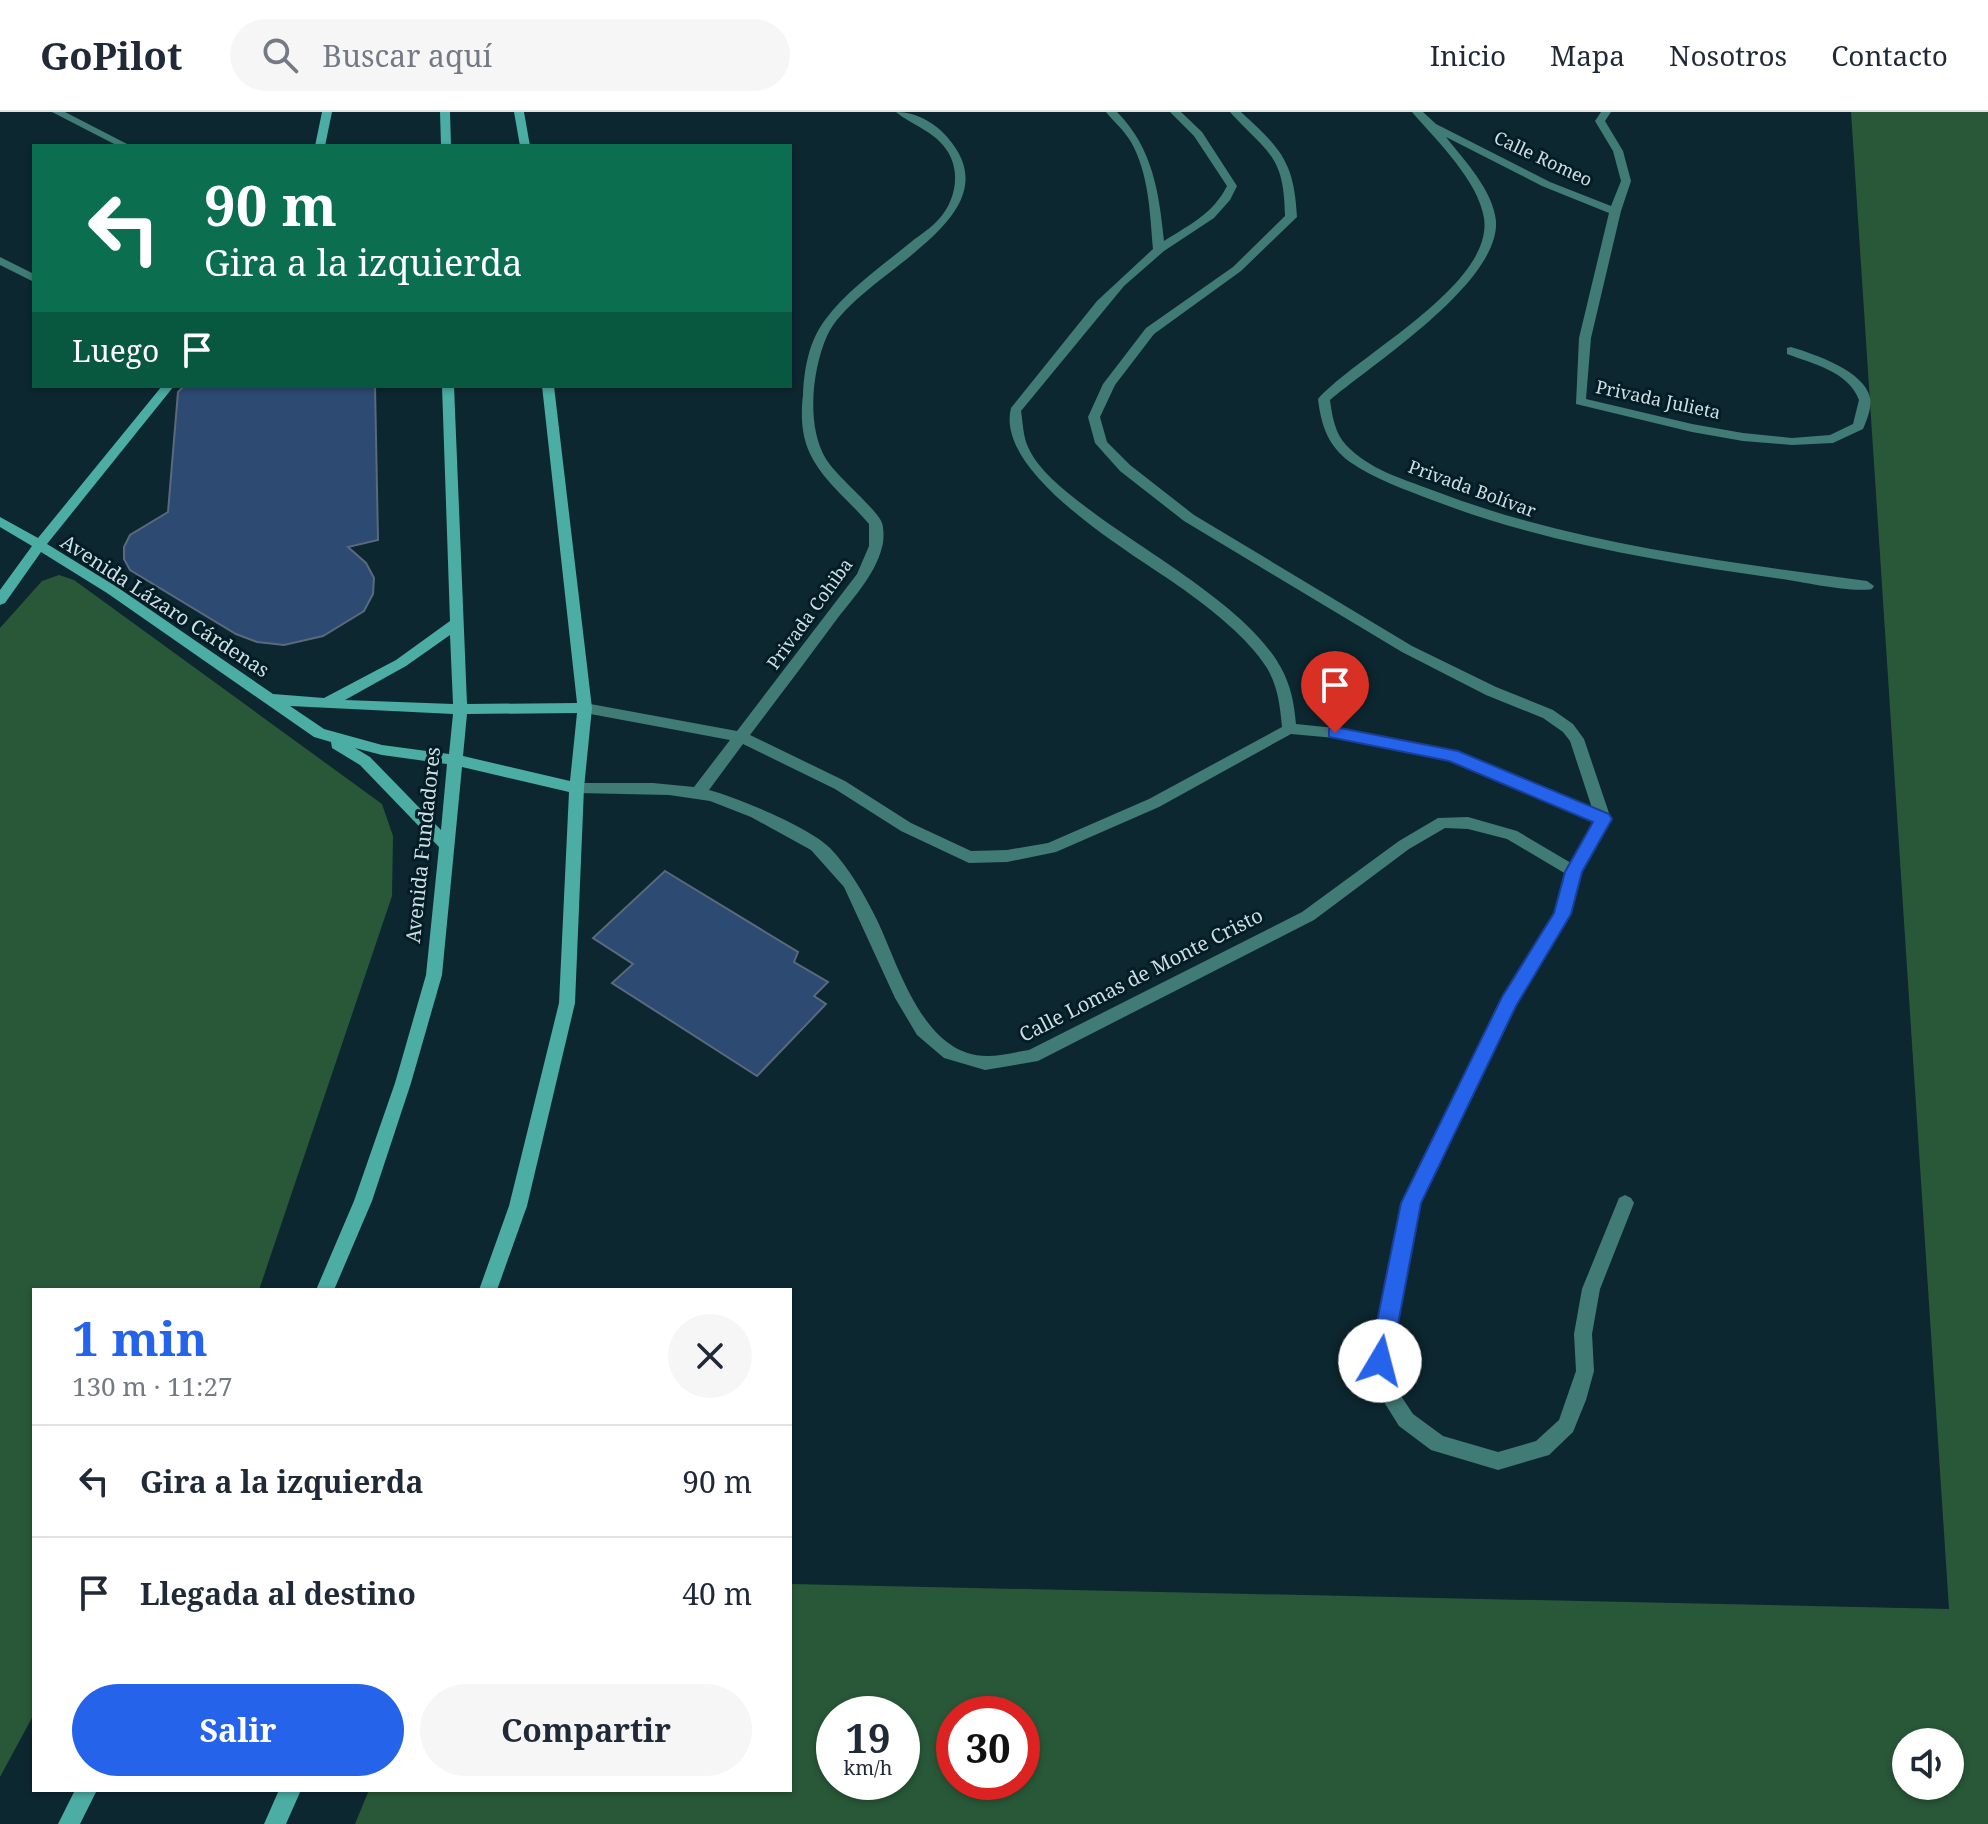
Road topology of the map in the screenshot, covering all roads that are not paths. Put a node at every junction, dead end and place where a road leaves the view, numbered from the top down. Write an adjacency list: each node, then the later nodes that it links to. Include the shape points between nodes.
1 (57, 112): 12 (street)
2 (327, 112): 13 (main road)
3 (445, 112): 14 (main road)
4 (519, 112): 15 (main road)
5 (901, 112): 35 (street, Privada Cohiba, via 917,118 954,149 961,163 959,198 945,221 828,324 813,351 814,447 876,523 876,546 863,575)
6 (1111, 112): 17 (street, via 1128,125 1143,153)
7 (1175, 112): 17 (street, via 1198,134 1232,186 1214,216)
8 (1235, 112): 39 (street, via 1281,155 1291,180 1291,217 1237,269 1150,331 1109,384 1094,417 1101,443 1189,518 1407,649 1568,728 1577,739)
9 (1417, 112): 11 (street, Calle Romeo)
10 (1606, 112): 16 (street, Privada Julieta, via 1600,121 1626,168)
11 (1432, 126): 16 (street, Calle Romeo, via 1546,184); 26 (street, Privada Bolívar, via 1479,192 1491,237 1486,254 1450,296 1324,399 1327,425 1339,446 1394,480 1530,530 1630,553)
12 (122, 144)
13 (320, 144)
14 (446, 144)
15 (525, 144)
16 (1615, 211): 20 (street, Privada Julieta, via 1585,338 1580,401 1767,442 1803,444 1845,436 1867,409 1864,394 1832,368)
17 (1159, 250): 33 (street, via 1122,283 1015,411 1022,447 1058,492 1097,525 1190,587 1233,623 1285,691)
18 (0, 260): 19 (street)
19 (32, 278)
20 (1791, 351)
21 (166, 388): 25 (main road)
22 (448, 388): 28 (main road, Avenida Fundadores)
23 (548, 388): 31 (main road)
24 (0, 521): 25 (main road, Avenida Lázaro Cárdenas)
25 (38, 547): 27 (main road); 29 (main road, Avenida Lázaro Cárdenas, via 112,590)
26 (1867, 586)
27 (3, 593)
28 (454, 625): 30 (main road, via 401,663); 32 (main road, Avenida Fundadores)
29 (270, 699): 30 (main road, Avenida Lázaro Cárdenas); 34 (main road, Avenida Lázaro Cárdenas)
30 (326, 704): 32 (main road, Avenida Lázaro Cárdenas)
31 (585, 708): 32 (main road, Avenida Lázaro Cárdenas); 35 (street); 37 (main road)
32 (460, 711): 36 (main road, Avenida Fundadores)
33 (1289, 729): 35 (street, via 1154,803 1051,848 969,857); 39 (street, via 1452,756)
34 (319, 733): 36 (main road, Avenida Lázaro Cárdenas, via 382,750); 40 (main road, via 365,761)
35 (741, 737): 38 (street, Privada Cohiba)
36 (456, 760): 37 (main road, Avenida Lázaro Cárdenas); 40 (main road, Avenida Fundadores)
37 (577, 788): 38 (street, Calle Lomas de Monte Cristo); 44 (main road, via 567,1003 518,1206)
38 (698, 793): 41 (street, Calle Lomas de Monte Cristo, via 761,815 822,850 846,876 875,928 913,1017 936,1047 964,1062 1004,1065 1032,1056 1308,916 1443,822 1512,835)
39 (1603, 819): 41 (street)
40 (447, 846): 43 (main road, Avenida Fundadores, via 434,975 373,1171)
41 (1574, 872): 42 (street, via 1562,914 1508,1002 1411,1203 1380,1361 1388,1394 1406,1420 1438,1444 1498,1461 1542,1449 1566,1426 1585,1371 1583,1334 1591,1289)
42 (1625, 1203)
43 (326, 1288)
44 (489, 1288)
45 (85, 1792): 47 (main road)
46 (289, 1792): 48 (main road)
47 (69, 1824)
48 (275, 1824)

